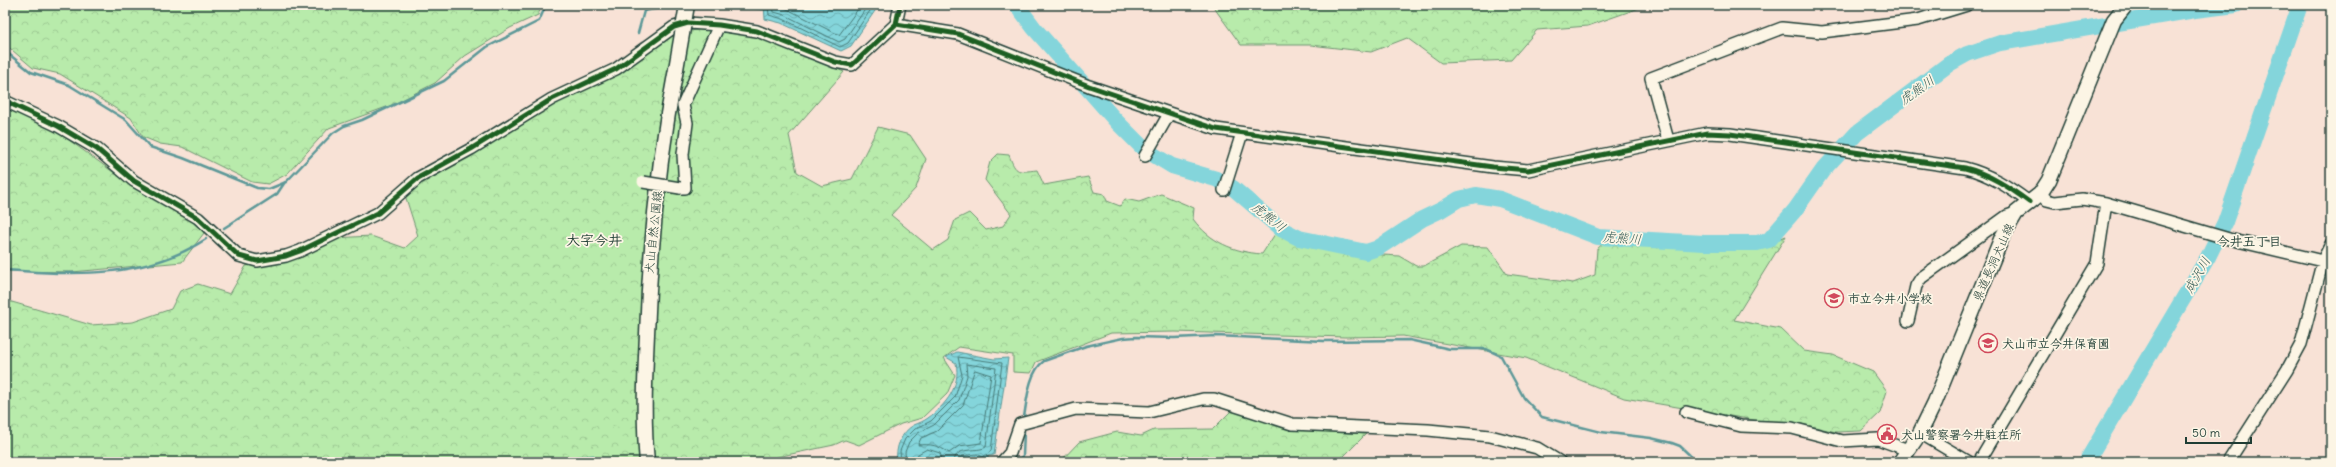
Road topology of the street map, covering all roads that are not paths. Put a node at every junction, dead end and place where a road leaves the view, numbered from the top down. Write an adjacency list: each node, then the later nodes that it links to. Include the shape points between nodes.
1 (687, 5): 23 (main road, 犬山自然公園線, bridge, via 658,183 649,277 644,399)
2 (900, 5): 5 (street)
3 (1967, 5): 10 (street, via 1918,20 1822,32 1782,28 1651,78)
4 (2125, 5): 14 (main road, 県道長洞犬山線, via 2111,25 2049,180)
5 (896, 24): 6 (street, via 888,29 857,62 846,66 757,31); 8 (street, via 958,34 1085,85)
6 (719, 25): 7 (street, via 688,23 674,27 616,69 552,99 418,178 378,213 300,251 257,261 232,252 198,218 134,181 97,150 58,126); 12 (street, bridge, via 683,105 687,123 683,154 685,188)
7 (5, 101)
8 (1169, 114): 9 (street, via 1216,129); 11 (street)
9 (1242, 133): 10 (street, via 1528,170); 13 (street)
10 (1668, 140): 14 (street, via 1707,133 1730,134 1977,171)
11 (1145, 156)
12 (643, 182)
13 (1224, 190)
14 (2034, 198): 15 (street, via 2055,202 2082,199); 16 (main road, 県道長洞犬山線)
15 (2106, 203): 18 (street, via 2229,239); 28 (street, via 2097,263)
16 (2016, 213): 19 (street, via 2007,216 1921,278 1916,286); 21 (main road, 県道長洞犬山線, via 1996,249 1935,402)
17 (2331, 244): 18 (street)
18 (2327, 261): 29 (street, via 2301,344)
19 (1908, 321)
20 (1686, 412): 22 (street, via 1741,426 1792,428 1842,441 1878,439)
21 (1920, 433): 22 (main road, 県道長洞犬山線); 27 (street)
22 (1908, 450): 26 (main road, 県道長洞犬山線)
23 (647, 462)
24 (1002, 462): 25 (street, via 1010,453 1020,424 1076,409 1149,412 1203,399 1229,402 1292,424 1428,430 1490,436 1537,448)
25 (1560, 462)
26 (1900, 462)
27 (1969, 462)
28 (1979, 462)
29 (2228, 462)

